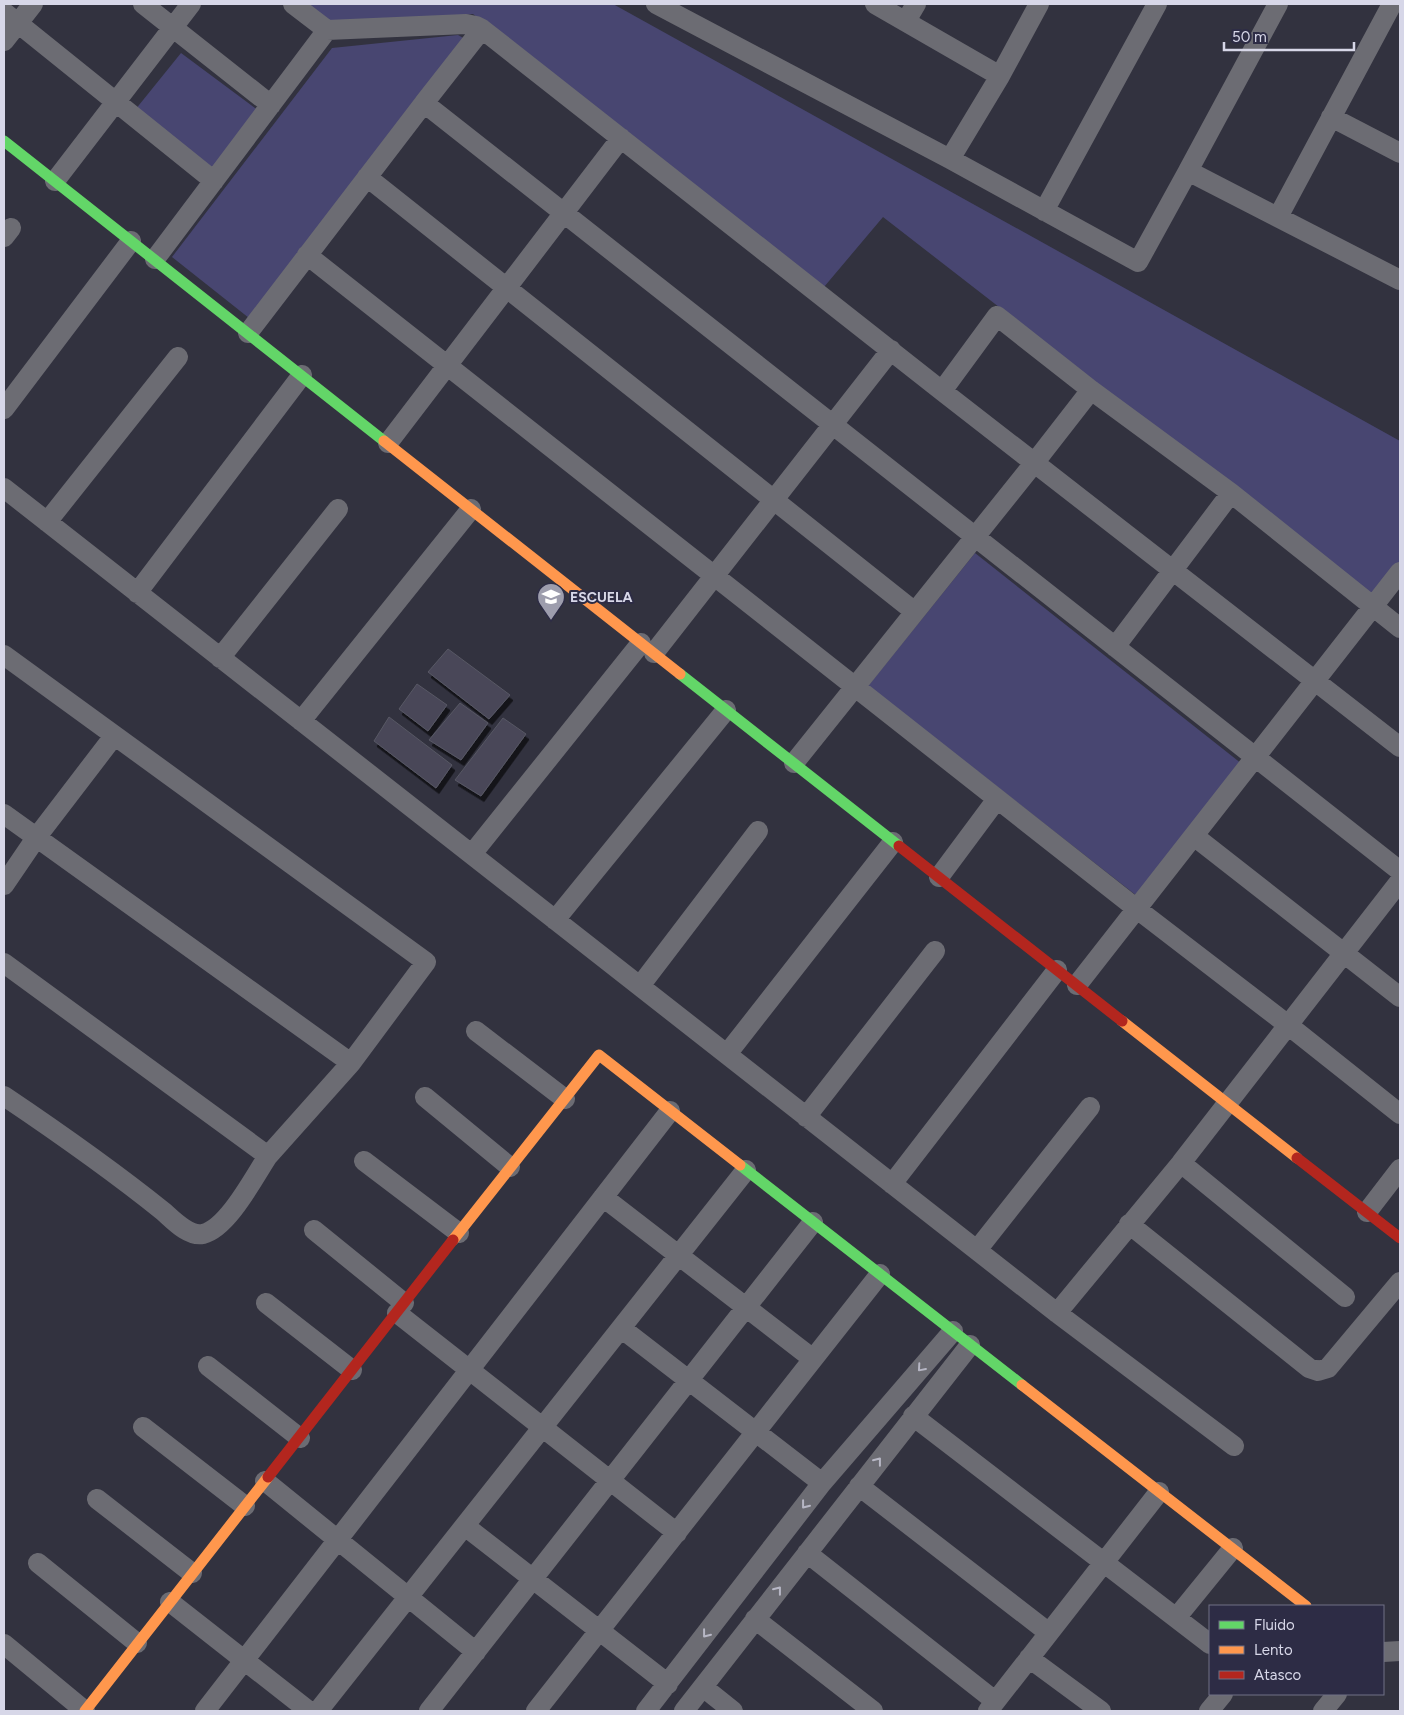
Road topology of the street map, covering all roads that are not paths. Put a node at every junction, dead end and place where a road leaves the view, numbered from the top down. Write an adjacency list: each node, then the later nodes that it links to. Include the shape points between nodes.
1 (34, 4): 12 (street)
2 (144, 4): 13 (street)
3 (191, 4): 13 (street)
4 (293, 4): 15 (street)
5 (656, 4): 25 (street)
6 (875, 4): 10 (street)
7 (1039, 4): 17 (street)
8 (1157, 4): 30 (street)
9 (1278, 4): 26 (street)
10 (911, 12): 17 (street)
11 (1392, 16): 21 (street)
12 (11, 18): 16 (street); 18 (street)
13 (173, 27): 18 (street); 20 (street)
14 (482, 29): 15 (street, via 466,24); 19 (street); 22 (street)
15 (327, 30): 20 (street)
16 (4, 41)
17 (1000, 76): 25 (street)
18 (116, 102): 28 (street); 29 (street)
19 (424, 103): 27 (street); 31 (street)
20 (271, 105): 28 (street)
21 (1331, 117): 24 (street); 32 (street)
22 (621, 138): 31 (street); 39 (street)
23 (4, 141): 29 (street)
24 (1400, 154)
25 (950, 159): 30 (street)
26 (1188, 171): 30 (street, via 1138,262); 32 (street)
27 (367, 177): 34 (street); 37 (street)
28 (214, 180): 35 (street)
29 (55, 181): 33 (street)
30 (1044, 211)
31 (563, 213): 37 (street); 46 (street)
32 (1278, 217): 36 (street)
33 (131, 241): 35 (street); 45 (street)
34 (307, 255): 38 (street); 41 (street)
35 (155, 259): 38 (street)
36 (1400, 280)
37 (506, 287): 41 (street); 51 (street)
38 (248, 333): 42 (street)
39 (891, 350): 44 (street); 46 (street)
40 (178, 357): 54 (street)
41 (446, 365): 47 (street); 58 (street)
42 (302, 375): 47 (street); 59 (street)
43 (1091, 390): 44 (street, via 998,316); 48 (street); 50 (street)
44 (942, 391): 48 (street)
45 (4, 409)
46 (832, 425): 51 (street); 55 (street)
47 (388, 443): 53 (street)
48 (1035, 462): 55 (street); 56 (street)
49 (4, 488): 54 (street)
50 (1230, 493): 56 (street); 60 (street)
51 (774, 500): 58 (street); 61 (street)
52 (338, 509): 66 (street)
53 (471, 509): 64 (street); 70 (street)
54 (47, 522): 59 (street)
55 (976, 537): 61 (street); 63 (street)
56 (1173, 569): 63 (street); 67 (street)
57 (1400, 572): 60 (street)
58 (714, 576): 64 (street); 68 (street)
59 (138, 593): 66 (street)
60 (1373, 606): 62 (street); 67 (street)
61 (915, 612): 68 (street)
62 (1400, 628)
63 (1115, 647): 73 (street)
64 (647, 648): 69 (street); 81 (street)
65 (4, 655): 71 (street)
66 (220, 658): 70 (street)
67 (1315, 680): 72 (street); 73 (street)
68 (855, 687): 74 (street); 75 (street)
69 (726, 710): 74 (street); 87 (street)
70 (301, 721): 81 (street)
71 (114, 736): 79 (street); 98 (street, via 426,962)
72 (1400, 747)
73 (1255, 757): 78 (street); 82 (street)
74 (794, 763): 80 (street)
75 (998, 799): 83 (street); 86 (street)
76 (4, 814): 79 (street)
77 (758, 831): 93 (street)
78 (1194, 836): 86 (street); 89 (street)
79 (36, 838): 85 (street); 98 (street)
80 (893, 842): 83 (street); 97 (street)
81 (472, 854): 87 (street)
82 (1400, 871)
83 (939, 877): 91 (street)
84 (1400, 881): 89 (street)
85 (4, 885)
86 (1137, 909): 92 (street); 95 (street)
87 (555, 920): 93 (street)
88 (935, 951): 106 (street)
89 (1344, 953): 94 (street); 95 (street)
90 (4, 963): 107 (street)
91 (1057, 970): 92 (street); 113 (street)
92 (1077, 985): 102 (street)
93 (640, 986): 97 (street)
94 (1400, 997)
95 (1288, 1025): 102 (street); 105 (street)
96 (476, 1031): 101 (street)
97 (727, 1054): 106 (street)
98 (351, 1063): 107 (street)
99 (4, 1096): 107 (street, via 194,1233 202,1234 216,1228 230,1214)
100 (425, 1097): 110 (street)
101 (565, 1099): 104 (street, via 599,1056); 110 (street)
102 (1227, 1103): 109 (street); 115 (street)
103 (1090, 1107): 121 (street)
104 (670, 1111): 111 (street); 114 (street)
105 (1400, 1114)
106 (806, 1116): 113 (street)
107 (268, 1156)
108 (364, 1161): 119 (street)
109 (1181, 1163): 117 (street); 125 (street)
110 (510, 1167): 119 (street)
111 (746, 1170): 116 (street); 122 (street)
112 (1400, 1170): 115 (street)
113 (892, 1184): 121 (street)
114 (603, 1197): 122 (street); 136 (street)
115 (1367, 1212): 120 (street)
116 (814, 1222): 123 (street); 127 (street)
117 (1129, 1224): 124 (street, via 1309,1368 1318,1371 1328,1368); 129 (street)
118 (314, 1230): 128 (street)
119 (459, 1233): 128 (street)
120 (1400, 1238)
121 (977, 1250): 129 (street)
122 (678, 1256): 127 (street); 130 (street)
123 (880, 1274): 131 (street); 133 (street)
124 (1400, 1282)
125 (1344, 1296)
126 (266, 1303): 135 (street)
127 (746, 1307): 133 (street); 137 (street)
128 (400, 1308): 135 (street); 136 (street)
129 (1057, 1313): 143 (street)
130 (621, 1328): 137 (street); 140 (street)
131 (953, 1331): 132 (street); 146 (street, one-way to 146)
132 (970, 1345): 138 (street); 148 (street)
133 (813, 1359): 141 (street)
134 (208, 1366): 142 (street)
135 (352, 1370): 142 (street)
136 (469, 1370): 140 (street); 153 (street)
137 (689, 1382): 141 (street); 145 (street)
138 (913, 1416): 147 (street, one-way to 138); 156 (street)
139 (143, 1427): 150 (street)
140 (543, 1428): 145 (street); 151 (street)
141 (755, 1432): 146 (street); 152 (street)
142 (300, 1438): 144 (street)
143 (1234, 1446)
144 (264, 1481): 150 (street); 153 (street)
145 (611, 1481): 152 (street); 159 (street)
146 (822, 1483): 175 (street, one-way to 175)
147 (859, 1486): 155 (street); 166 (street)
148 (1159, 1492): 154 (street); 156 (street)
149 (97, 1499): 158 (street)
150 (245, 1506): 158 (street)
151 (465, 1526): 159 (street); 160 (street)
152 (677, 1533): 165 (street)
153 (338, 1540): 160 (street); 174 (street)
154 (1233, 1548): 162 (street); 163 (street)
155 (807, 1553): 164 (street, one-way to 155); 179 (street)
156 (1104, 1562): 163 (street); 166 (street)
157 (38, 1563): 167 (street)
158 (192, 1573): 161 (street)
159 (533, 1579): 165 (street); 171 (street)
160 (409, 1597): 171 (street); 183 (street)
161 (170, 1602): 167 (street); 174 (street)
162 (1298, 1604)
163 (1176, 1618): 168 (street)
164 (755, 1619): 176 (street); 189 (street)
165 (599, 1630): 175 (street); 185 (street)
166 (1049, 1633): 173 (street)
167 (137, 1643): 180 (street)
168 (1209, 1643)
169 (4, 1644): 180 (street)
170 (1400, 1650): 172 (street)
171 (476, 1652): 184 (street)
172 (1384, 1652)
173 (1029, 1658): 179 (street); 190 (street)
174 (244, 1660): 181 (street); 182 (street)
175 (668, 1684): 186 (street)
176 (703, 1687): 187 (street); 188 (street)
177 (1222, 1695): 191 (street)
178 (1336, 1695): 192 (street)
179 (991, 1706)
180 (85, 1711)
181 (205, 1711)
182 (309, 1711)
183 (318, 1711)
184 (429, 1711)
185 (536, 1711)
186 (646, 1711)
187 (684, 1711)
188 (733, 1711)
189 (873, 1711)
190 (1101, 1711)
191 (1210, 1711)
192 (1323, 1711)

